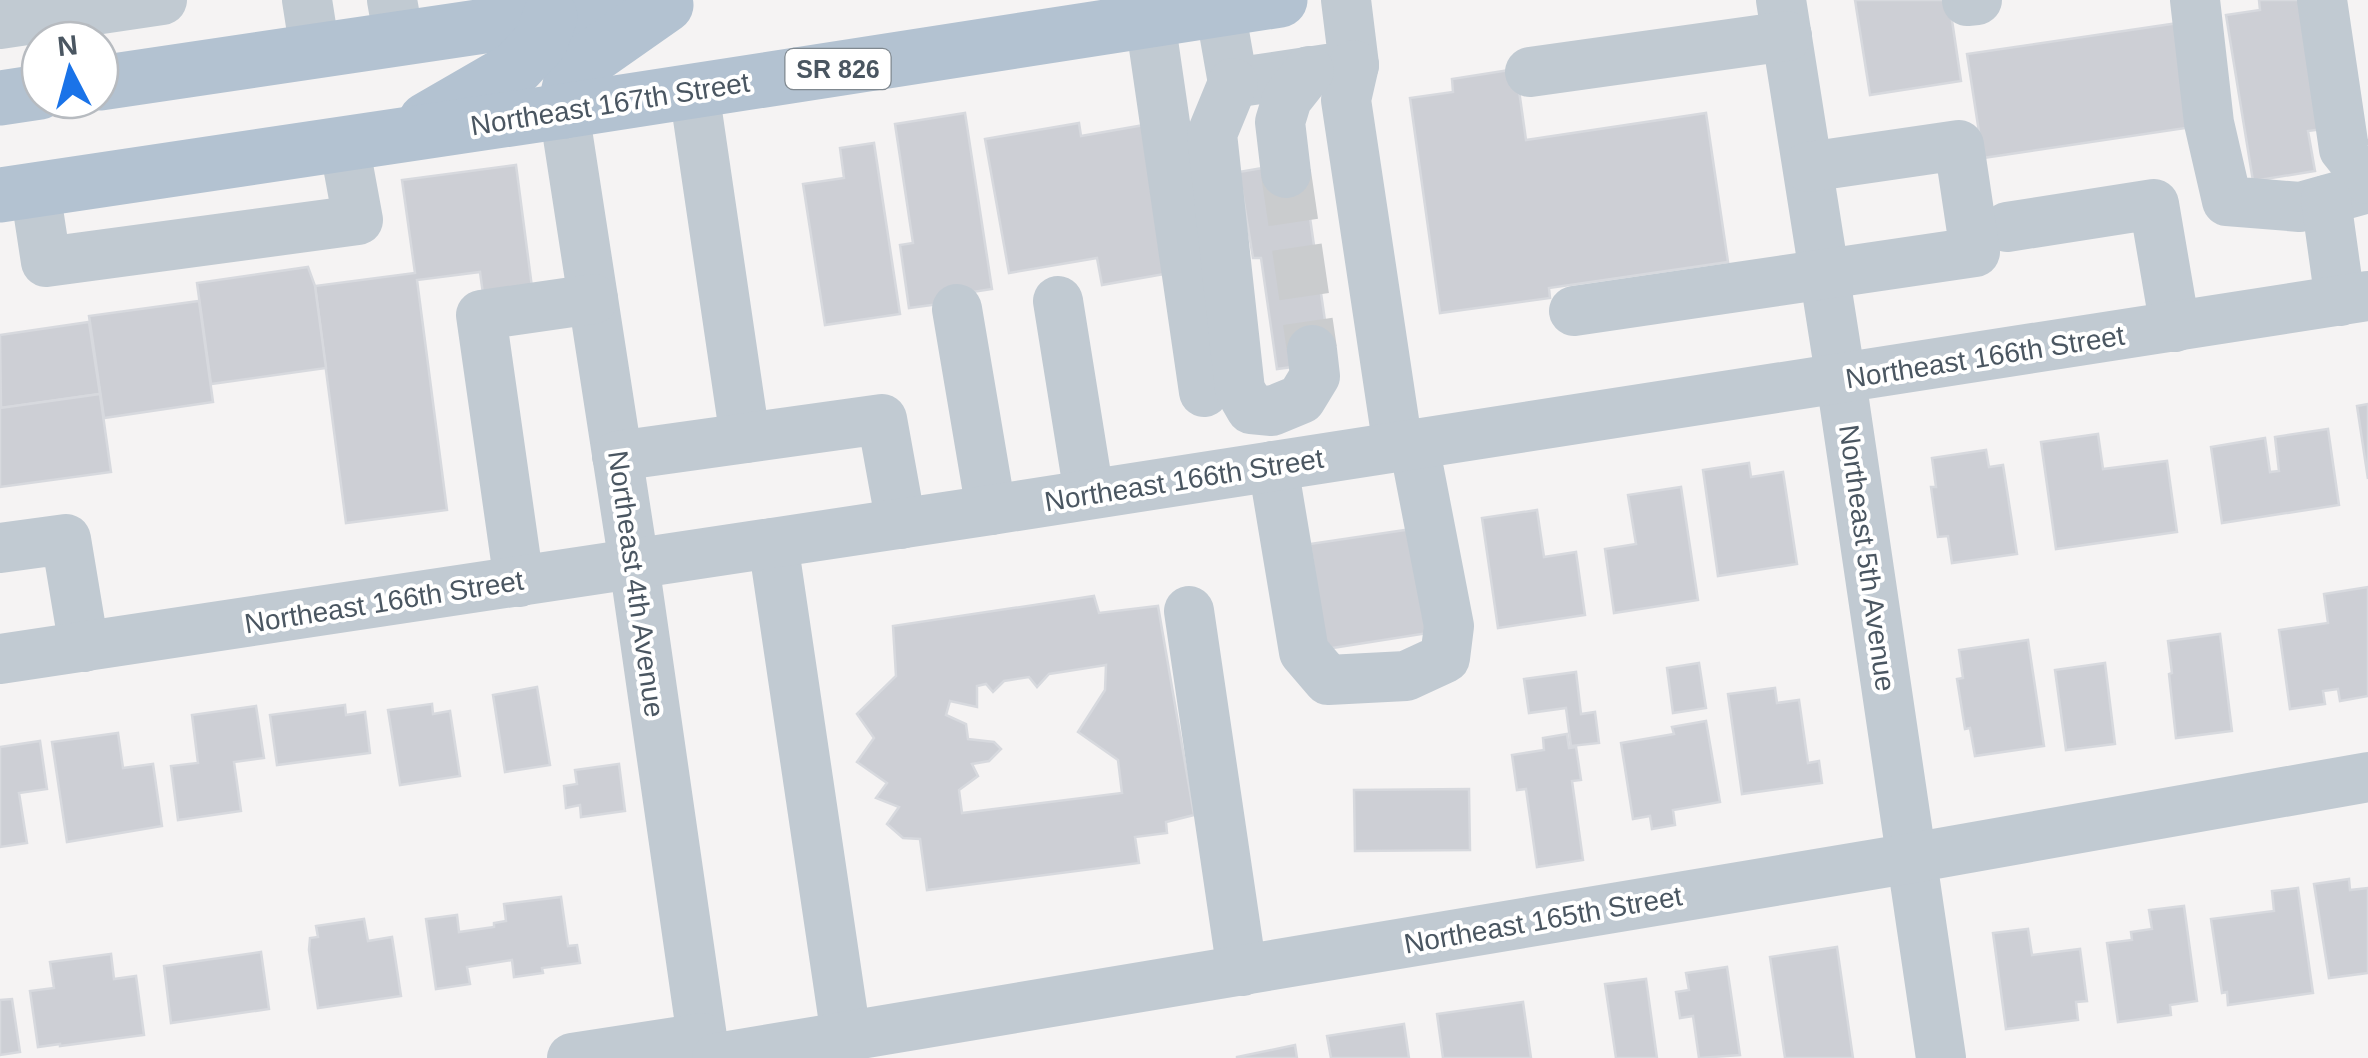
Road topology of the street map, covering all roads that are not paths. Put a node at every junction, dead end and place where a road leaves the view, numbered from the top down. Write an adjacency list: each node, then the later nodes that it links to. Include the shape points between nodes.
1 (162, 0): 15 (street)
2 (660, 0): 10 (main road)
3 (673, 0): 22 (main road, via 589,59 571,81)
4 (1280, 0): 11 (main road, Northeast 167th Street / SR 826)
5 (1346, 0): 17 (street)
6 (2195, 0): 30 (street, via 2209,123 2227,201)
7 (2216, 0): 30 (street)
8 (2322, 0): 28 (street)
9 (2344, 0): 25 (street)
10 (549, 8): 13 (main road); 23 (main road, via 542,41 516,68)
11 (1220, 9): 14 (main road, Northeast 167th Street / SR 826); 20 (street)
12 (1784, 18): 18 (street); 26 (street, Northeast 5th Avenue)
13 (395, 19): 16 (main road)
14 (1150, 20): 21 (main road, Northeast 167th Street / SR 826); 41 (street)
15 (0, 24)
16 (311, 26): 19 (main road)
17 (1331, 68): 20 (street); 27 (street, via 1287,99 1280,122); 43 (street, via 1346,100 1387,375)
18 (1530, 72)
19 (120, 78)
20 (1233, 83): 41 (street, via 1212,134)
21 (694, 91): 22 (main road, Northeast 167th Street / SR 826); 42 (street)
22 (564, 111): 23 (main road, Northeast 167th Street / SR 826); 34 (street, Northeast 4th Avenue)
23 (397, 136): 24 (main road, Northeast 167th Street / SR 826)
24 (344, 144): 29 (main road, Northeast 167th Street / SR 826); 29 (street, via 358,220 46,262)
25 (2368, 149)
26 (1808, 166): 32 (street, Northeast 5th Avenue); 32 (street, via 1959,144 1975,252)
27 (1286, 173)
28 (2354, 189): 30 (street, via 2300,206); 33 (street)
29 (18, 192)
30 (2242, 202)
31 (2007, 227): 38 (street, via 2154,204)
32 (1824, 274): 37 (street); 40 (street, Northeast 5th Avenue)
33 (2354, 298): 38 (street, Northeast 166th Street)
34 (593, 299): 44 (street, Northeast 4th Avenue); 52 (street, via 480,315)
35 (1058, 301): 46 (street)
36 (957, 309): 47 (street)
37 (1574, 310)
38 (2175, 327): 40 (street, Northeast 166th Street)
39 (1312, 350): 41 (street, via 1314,376 1300,399 1272,411 1251,408 1240,390)
40 (1841, 380): 43 (street, Northeast 166th Street); 57 (street, Northeast 5th Avenue)
41 (1221, 384)
42 (745, 438): 44 (street); 48 (street, via 882,419)
43 (1406, 446): 45 (street, Northeast 166th Street); 45 (street, via 1450,626 1446,658 1406,676 1328,680 1304,652)
44 (617, 456): 51 (street, Northeast 4th Avenue)
45 (1273, 466): 46 (street, Northeast 166th Street)
46 (1089, 494): 47 (street, Northeast 166th Street)
47 (991, 510): 48 (street, Northeast 166th Street)
48 (901, 524): 49 (street, Northeast 166th Street)
49 (773, 543): 51 (street, Northeast 166th Street); 59 (street)
50 (0, 548): 54 (street, via 66,538)
51 (634, 564): 52 (street, Northeast 166th Street); 60 (street, Northeast 4th Avenue)
52 (519, 582): 54 (street, Northeast 166th Street)
53 (1189, 611): 58 (street)
54 (84, 647): 55 (street, Northeast 166th Street)
55 (0, 659)
56 (2368, 777): 57 (street, Northeast 165th Street)
57 (1912, 858): 58 (street, Northeast 165th Street); 62 (street, Northeast 5th Avenue)
58 (1242, 971): 59 (street, Northeast 165th Street)
59 (846, 1036): 60 (street, Northeast 165th Street)
60 (708, 1051): 61 (street, Northeast 165th Street)
61 (572, 1058)
62 (1942, 1058)

